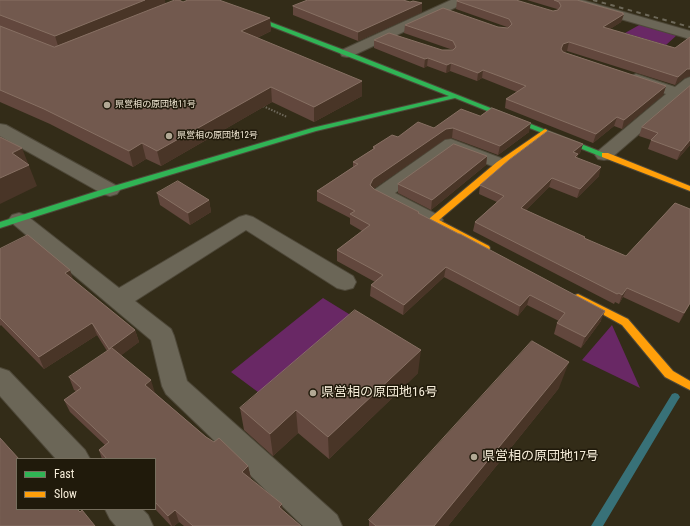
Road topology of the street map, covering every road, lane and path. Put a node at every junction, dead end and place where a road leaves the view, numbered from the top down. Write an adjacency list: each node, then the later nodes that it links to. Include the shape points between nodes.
1 (207, 0): 9 (street)
2 (461, 0): 4 (street)
3 (569, 0): 7 (street)
4 (440, 9): 5 (street); 6 (street)
5 (461, 16)
6 (388, 34): 8 (street); 9 (street)
7 (690, 35)
8 (403, 39)
9 (347, 53): 12 (street)
10 (626, 76): 11 (street)
11 (684, 90): 17 (street)
12 (455, 96): 15 (street); 16 (street)
13 (259, 104): 15 (path)
14 (0, 129): 20 (street)
15 (314, 129): 20 (street)
16 (545, 131): 17 (street); 18 (street)
17 (604, 155): 19 (street)
18 (500, 164): 21 (street); 21 (street, via 451,144 381,194)
19 (690, 188)
20 (110, 190): 22 (street)
21 (433, 220): 23 (street)
22 (10, 222): 26 (street)
23 (495, 253)
24 (345, 282): 26 (street, via 246,221)
25 (570, 293): 28 (street, via 625,322 668,374)
26 (118, 300): 32 (street, via 162,336 175,386)
27 (0, 378): 29 (street)
28 (690, 386)
29 (74, 458)
30 (122, 510): 31 (street)
31 (137, 526)
32 (326, 526)

